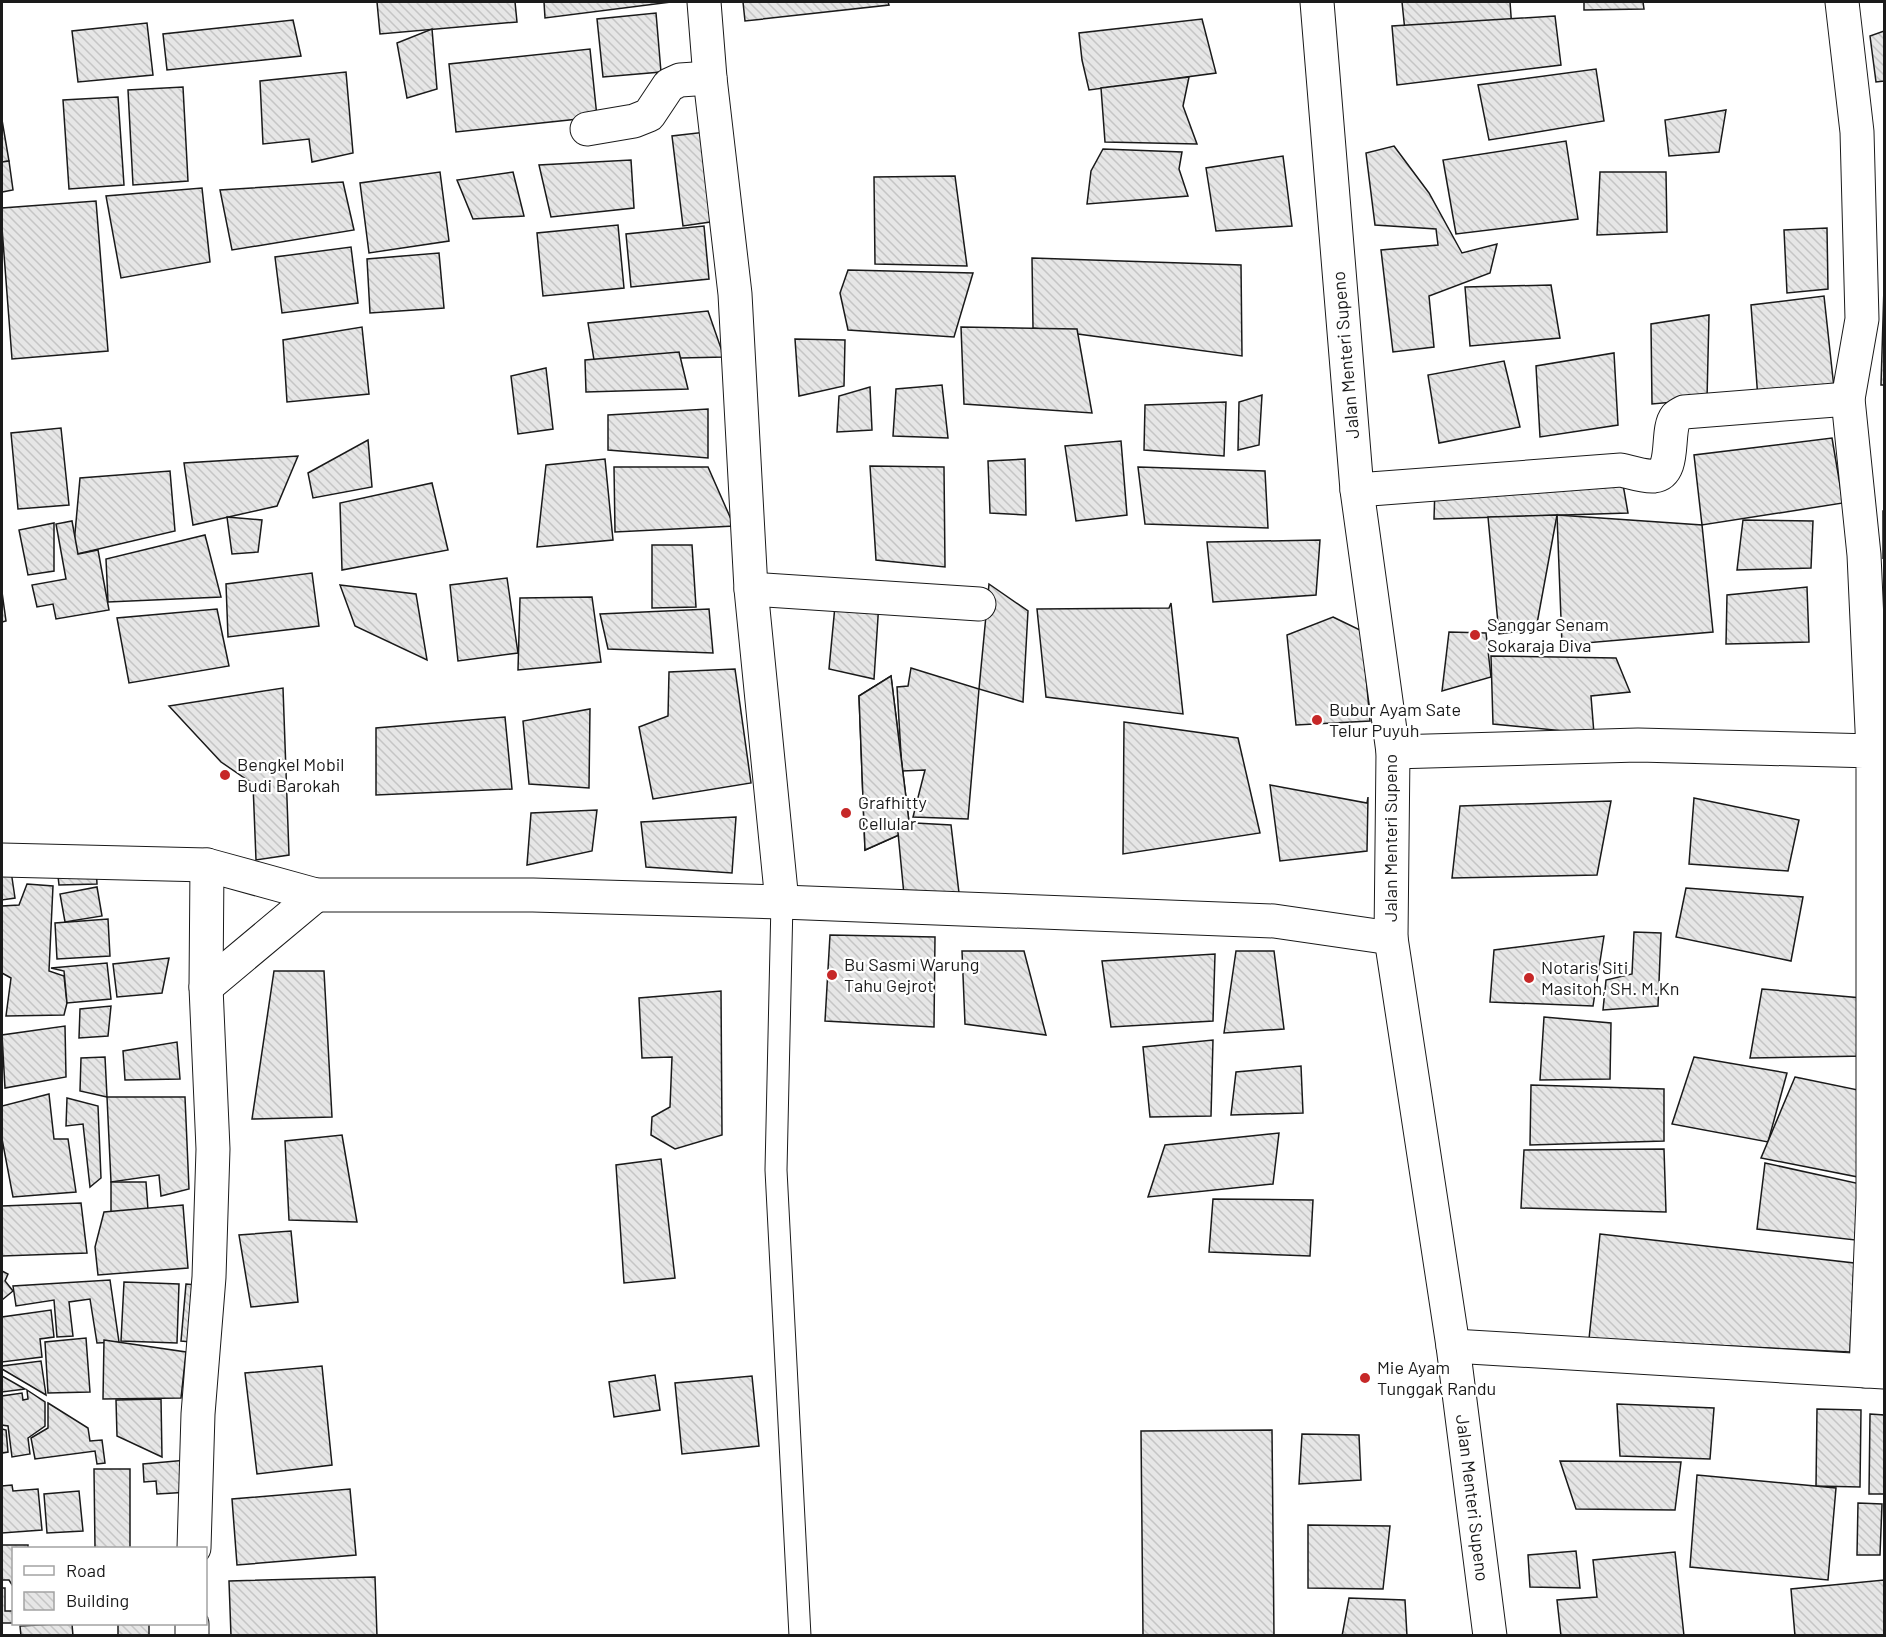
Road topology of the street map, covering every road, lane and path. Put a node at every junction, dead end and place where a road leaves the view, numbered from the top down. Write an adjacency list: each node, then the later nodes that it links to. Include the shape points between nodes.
1 (704, 2): 4 (street)
2 (1317, 2): 7 (street, Jalan Menteri Supeno)
3 (1842, 2): 6 (street, via 1857,132 1863,319)
4 (710, 78): 5 (street, via 669,84 649,115); 8 (street, via 735,294)
5 (587, 129)
6 (1848, 399): 7 (street, via 1683,412 1673,424 1667,464 1662,473 1654,476 1621,470); 10 (street, via 1864,555)
7 (1357, 490): 11 (street, Jalan Menteri Supeno)
8 (751, 589): 9 (street); 15 (street)
9 (979, 604)
10 (1873, 751): 11 (street, via 1638,745); 18 (street)
11 (1393, 752): 16 (street, Jalan Menteri Supeno)
12 (2, 860): 13 (street)
13 (207, 865): 14 (street); 17 (street)
14 (316, 895): 15 (street, via 533,895); 17 (street)
15 (782, 902): 16 (street, via 1274,921); 22 (lane, via 776,1170)
16 (1390, 938): 19 (street, Jalan Menteri Supeno)
17 (207, 987): 21 (street, via 213,1149)
18 (1878, 1127): 20 (street, via 1873,1199)
19 (1454, 1346): 20 (street); 23 (street, Jalan Menteri Supeno)
20 (1875, 1371)
21 (194, 1547)
22 (800, 1635)
23 (1490, 1635)

